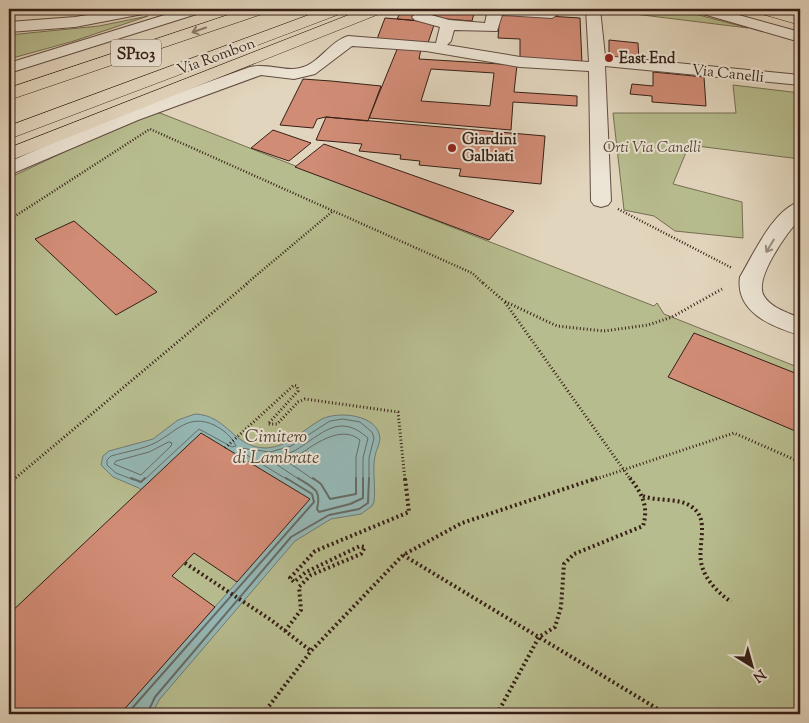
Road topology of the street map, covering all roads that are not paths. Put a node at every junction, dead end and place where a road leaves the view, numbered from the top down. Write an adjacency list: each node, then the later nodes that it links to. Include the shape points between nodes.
1 (148, 9): 16 (street, via 75,22)
2 (198, 9): 17 (street)
3 (262, 9): 27 (main road, SP103, one-way to 27)
4 (301, 9): 18 (main road)
5 (314, 9): 18 (main road, Via Rombon)
6 (339, 9): 20 (main road, Via Rombon)
7 (356, 9): 20 (main road)
8 (378, 9): 31 (main road)
9 (593, 9): 23 (street)
10 (701, 9): 19 (street)
11 (761, 9): 14 (main road)
12 (552, 13): 15 (street, via 495,10 492,28)
13 (420, 18): 15 (street)
14 (796, 19)
15 (448, 25): 21 (street)
16 (9, 27)
17 (119, 35): 24 (street); 25 (street)
18 (233, 37): 22 (main road, Via Rombon)
19 (800, 37)
20 (254, 42): 30 (main road, Via Rombon)
21 (440, 48): 23 (street, Via Canelli, via 520,62); 32 (street, Via Rombon, via 348,41 312,70 296,74 262,69 127,117)
22 (183, 55): 28 (main road, SP103); 29 (main road, Via Rombon)
23 (597, 64): 26 (street, Via Canelli); 33 (street)
24 (9, 68)
25 (9, 77)
26 (800, 80)
27 (9, 94)
28 (9, 106)
29 (9, 119)
30 (9, 133)
31 (9, 155)
32 (9, 169)
33 (602, 201)
34 (800, 208): 35 (street, one-way to 35, via 783,224 748,287 751,297 761,308 775,318)
35 (800, 327)

